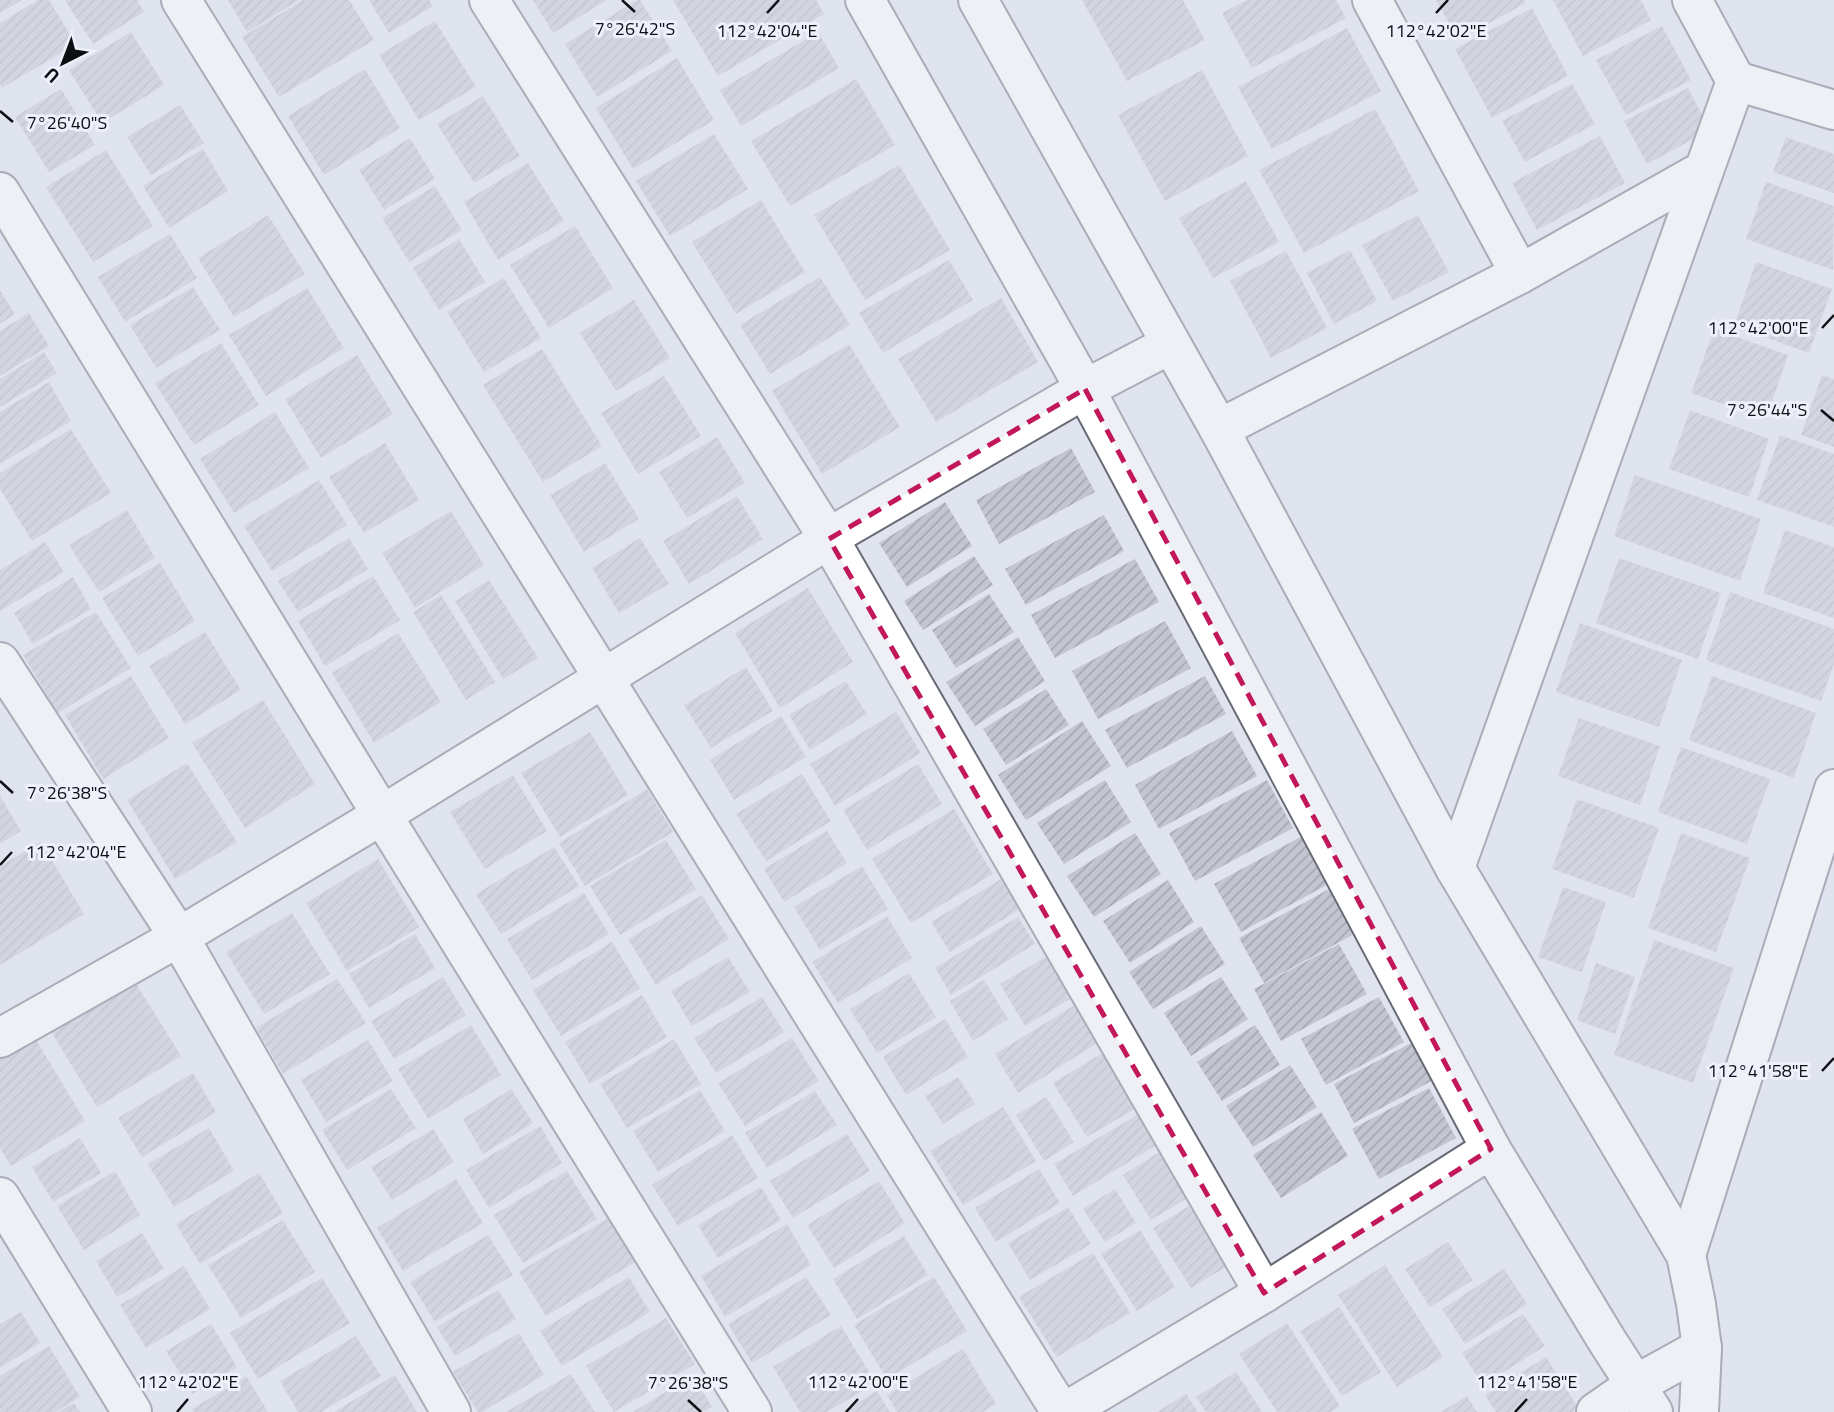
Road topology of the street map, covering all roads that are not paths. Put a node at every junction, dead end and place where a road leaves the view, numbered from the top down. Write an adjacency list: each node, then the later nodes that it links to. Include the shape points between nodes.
1 (181, 0): 17 (street)
2 (489, 0): 15 (street)
3 (865, 0): 13 (street)
4 (978, 0): 12 (street)
5 (1371, 0): 11 (street)
6 (1692, 0): 7 (street)
7 (1736, 81): 8 (street); 9 (street)
8 (1834, 110)
9 (1704, 170): 11 (street); 20 (street)
10 (0, 192): 19 (street)
11 (1520, 274): 14 (street)
12 (1171, 344): 13 (street); 14 (street)
13 (1086, 389): 15 (street); 23 (street)
14 (1219, 429): 20 (street)
15 (829, 539): 17 (street); 26 (street)
16 (0, 662): 21 (street)
17 (604, 678): 19 (street); 32 (street)
18 (1834, 789): 25 (street)
19 (382, 815): 21 (street); 31 (street)
20 (1455, 868): 25 (street)
21 (179, 937): 22 (street); 30 (street)
22 (0, 1038)
23 (1491, 1149): 26 (street); 28 (street)
24 (0, 1197): 29 (street)
25 (1686, 1255): 27 (street)
26 (1264, 1293): 32 (street)
27 (1702, 1348): 28 (street); 34 (street)
28 (1644, 1398): 33 (street)
29 (132, 1412)
30 (452, 1412)
31 (752, 1412)
32 (1063, 1412)
33 (1596, 1412)
34 (1699, 1412)

